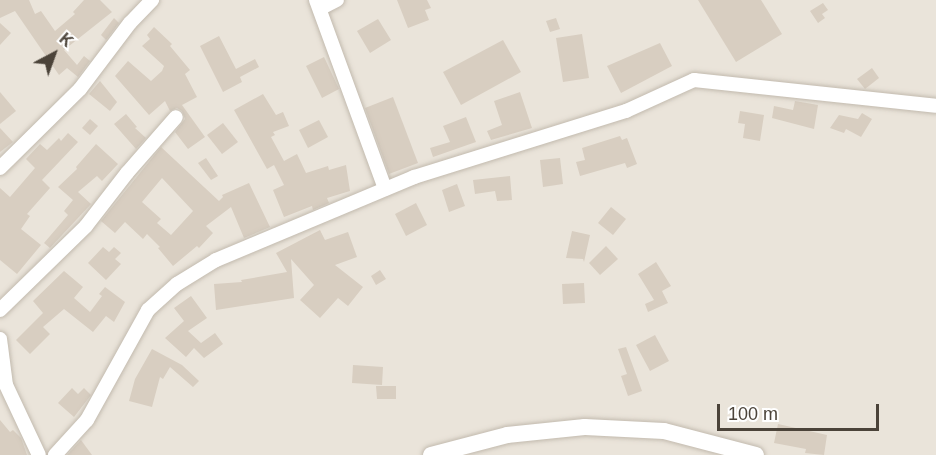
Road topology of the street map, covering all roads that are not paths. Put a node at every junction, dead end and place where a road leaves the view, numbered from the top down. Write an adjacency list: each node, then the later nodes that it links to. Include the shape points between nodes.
1 (152, 0): 6 (street, via 80,89)
2 (337, 0): 3 (street)
3 (318, 4): 7 (street)
4 (936, 106): 7 (street, via 694,80 626,111)
5 (176, 117): 8 (street, via 87,226)
6 (0, 168)
7 (385, 189): 12 (street, via 216,260 177,284 148,310 87,420)
8 (0, 310)
9 (0, 339): 10 (street)
10 (3, 386): 11 (street)
11 (39, 455)
12 (55, 455)
13 (431, 455): 14 (street, via 507,435 585,427 664,431)
14 (756, 455)

